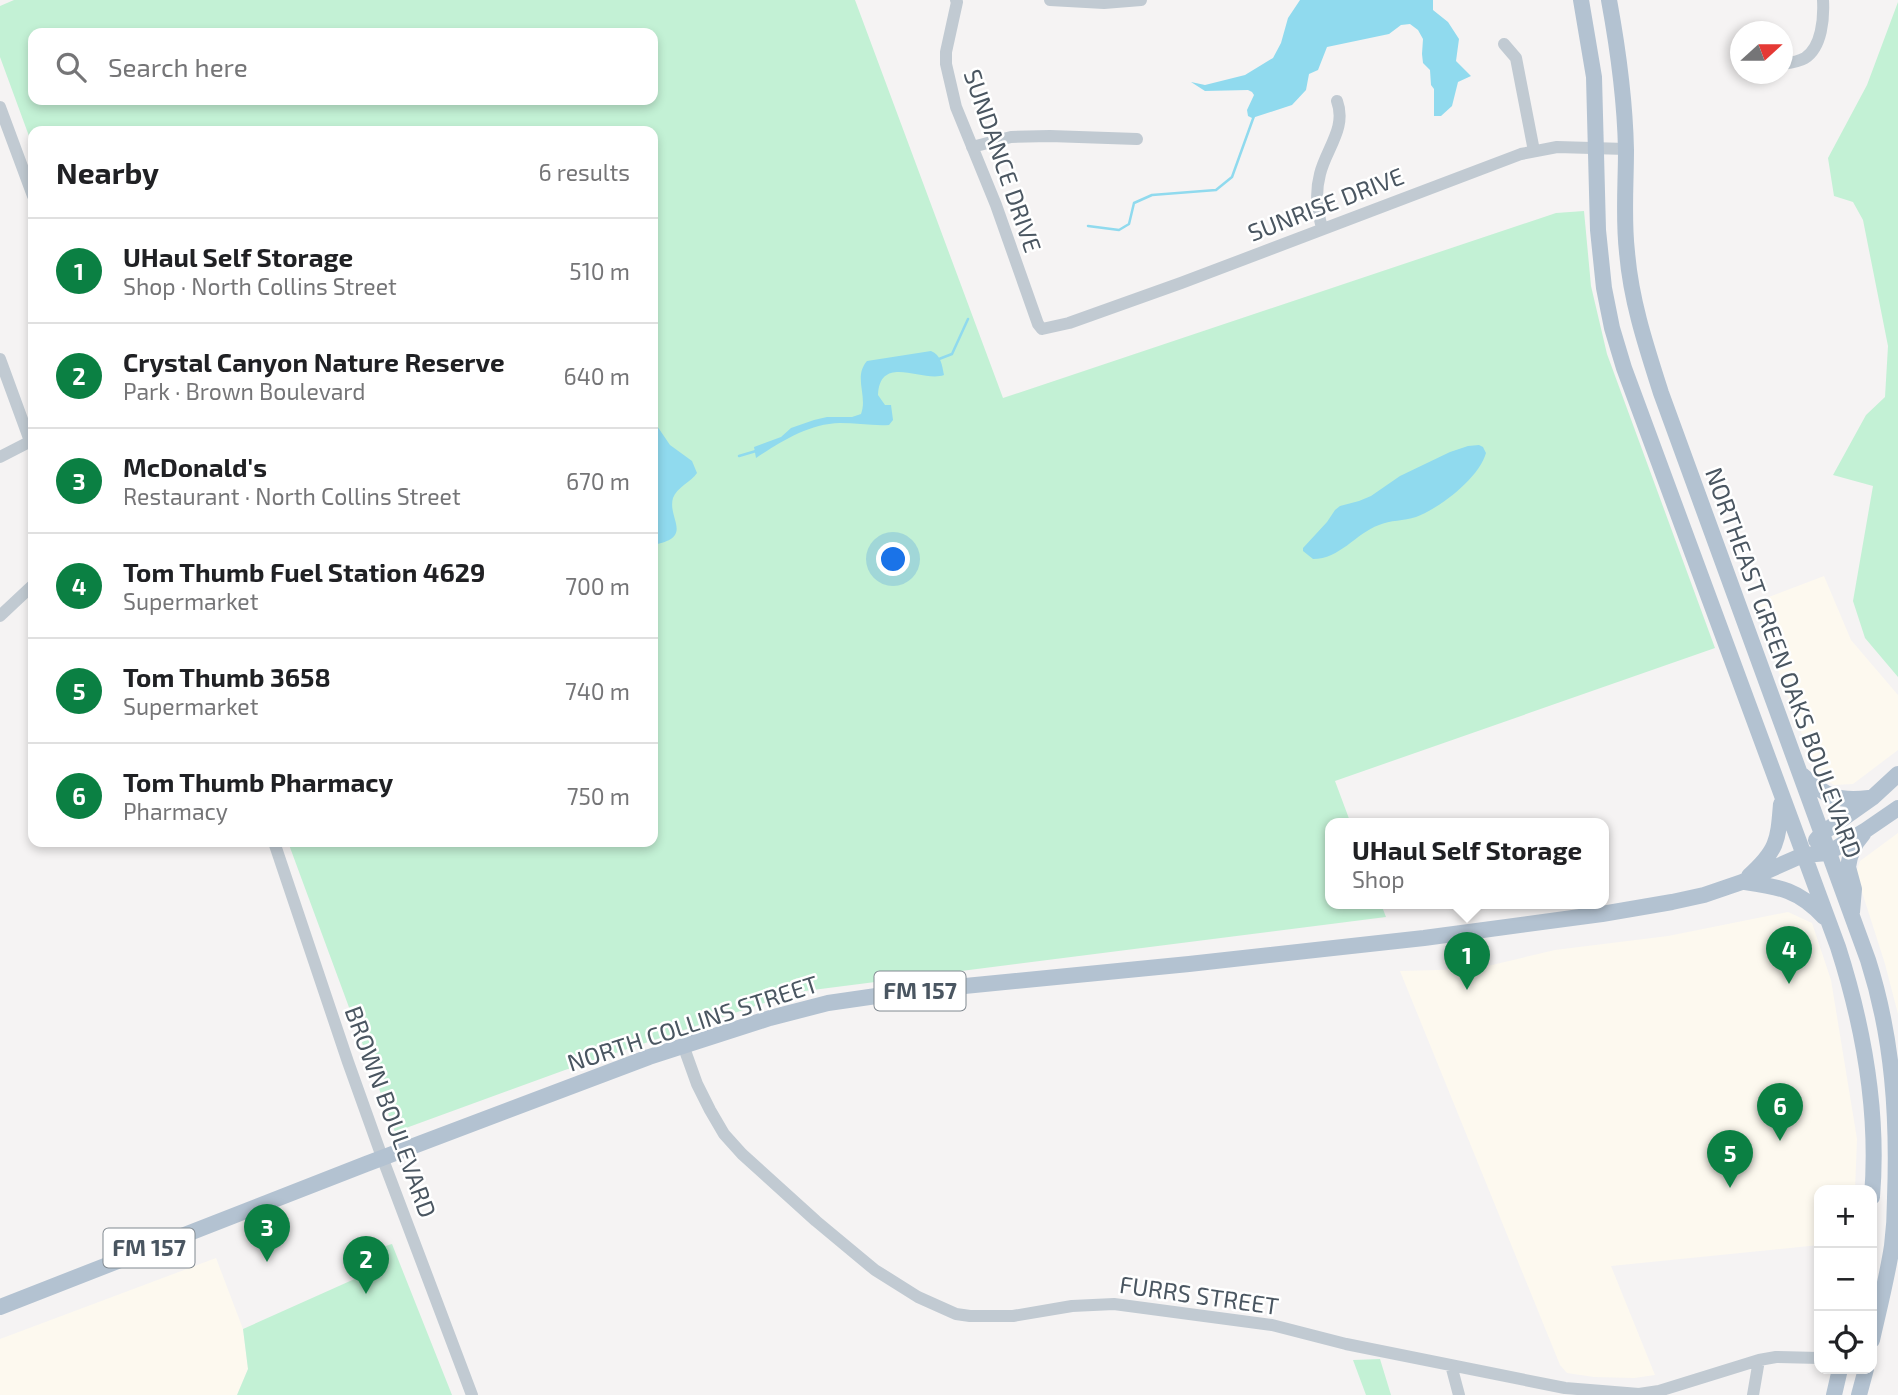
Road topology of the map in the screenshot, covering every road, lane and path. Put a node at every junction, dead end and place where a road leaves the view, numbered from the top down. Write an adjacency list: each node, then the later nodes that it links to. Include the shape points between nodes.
1 (956, 0): 12 (street, SUNDANCE DRIVE, via 946,64)
2 (1050, 0): 3 (street)
3 (1141, 0)
4 (1581, 0): 13 (main road, NORTHEAST GREEN OAKS BOULEVARD, via 1594,77)
5 (1609, 0): 14 (main road, NORTHEAST GREEN OAKS BOULEVARD, via 1618,44)
6 (1823, 0): 8 (street, via 1824,20 1815,48)
7 (1504, 44): 15 (street, via 1517,64)
8 (1793, 63)
9 (1337, 101): 17 (street, via 1340,124 1317,188)
10 (0, 107): 16 (street)
11 (1137, 139): 12 (street, via 1011,137)
12 (972, 147): 18 (street, SUNDANCE DRIVE, via 1038,324)
13 (1597, 148): 14 (street, SUNRISE DRIVE); 15 (street, SUNRISE DRIVE); 26 (main road, NORTHEAST GREEN OAKS BOULEVARD, via 1599,246 1612,328)
14 (1626, 149): 25 (main road, NORTHEAST GREEN OAKS BOULEVARD, via 1627,254 1642,332)
15 (1534, 150): 17 (street, SUNRISE DRIVE)
16 (28, 183)
17 (1322, 228): 18 (street, SUNRISE DRIVE)
18 (1045, 328)
19 (0, 359): 20 (street)
20 (28, 431)
21 (28, 443): 22 (street)
22 (0, 457)
23 (28, 590): 24 (street)
24 (0, 616)
25 (1751, 641): 26 (main road); 27 (main road, NORTHEAST GREEN OAKS BOULEVARD)
26 (1728, 650): 29 (main road, NORTHEAST GREEN OAKS BOULEVARD)
27 (1799, 772): 30 (main road, via 1821,792 1851,800); 33 (main road, NORTHEAST GREEN OAKS BOULEVARD)
28 (1898, 774): 30 (main road, NORTH COLLINS STREET / FM 157)
29 (1782, 797): 36 (main road, NORTHEAST GREEN OAKS BOULEVARD); 37 (main road, via 1774,849)
30 (1872, 798): 33 (main road, NORTH COLLINS STREET / FM 157)
31 (1898, 808): 32 (main road, NORTH COLLINS STREET / FM 157)
32 (1866, 830): 35 (main road, NORTH COLLINS STREET / FM 157); 38 (main road, via 1848,867 1854,889)
33 (1821, 834): 35 (main road, NORTHEAST GREEN OAKS BOULEVARD); 36 (main road, NORTH COLLINS STREET / FM 157)
34 (276, 847): 43 (street, BROWN BOULEVARD)
35 (1828, 853): 36 (main road, NORTH COLLINS STREET / FM 157); 38 (main road, NORTHEAST GREEN OAKS BOULEVARD)
36 (1803, 855): 37 (main road, NORTH COLLINS STREET / FM 157); 39 (main road, NORTHEAST GREEN OAKS BOULEVARD)
37 (1742, 882): 39 (main road, via 1792,892); 40 (main road, NORTH COLLINS STREET / FM 157, via 1663,904 1424,938 828,1003)
38 (1852, 918): 41 (main road, NORTHEAST GREEN OAKS BOULEVARD, via 1879,995)
39 (1828, 922): 42 (main road, NORTHEAST GREEN OAKS BOULEVARD, via 1859,1022)
40 (683, 1045): 43 (main road, NORTH COLLINS STREET / FM 157); 49 (street, FURRS STREET, via 710,1110 742,1154 875,1270 932,1305 970,1317 1114,1304 1272,1325)
41 (1895, 1092): 42 (main road); 46 (main road, NORTHEAST GREEN OAKS BOULEVARD, via 1897,1178 1892,1244)
42 (1870, 1093): 44 (main road, NORTHEAST GREEN OAKS BOULEVARD)
43 (382, 1157): 45 (main road, NORTH COLLINS STREET / FM 157); 53 (street, BROWN BOULEVARD)
44 (1872, 1185)
45 (0, 1307)
46 (1877, 1316)
47 (1814, 1358): 48 (street, FURRS STREET)
48 (1759, 1360): 52 (street, FURRS STREET); 55 (street)
49 (1451, 1365): 52 (street, FURRS STREET, via 1565,1388); 54 (street)
50 (1839, 1374): 56 (main road)
51 (1865, 1374): 57 (main road)
52 (1640, 1394)
53 (472, 1395)
54 (1460, 1395)
55 (1753, 1395)
56 (1834, 1395)
57 (1859, 1395)

